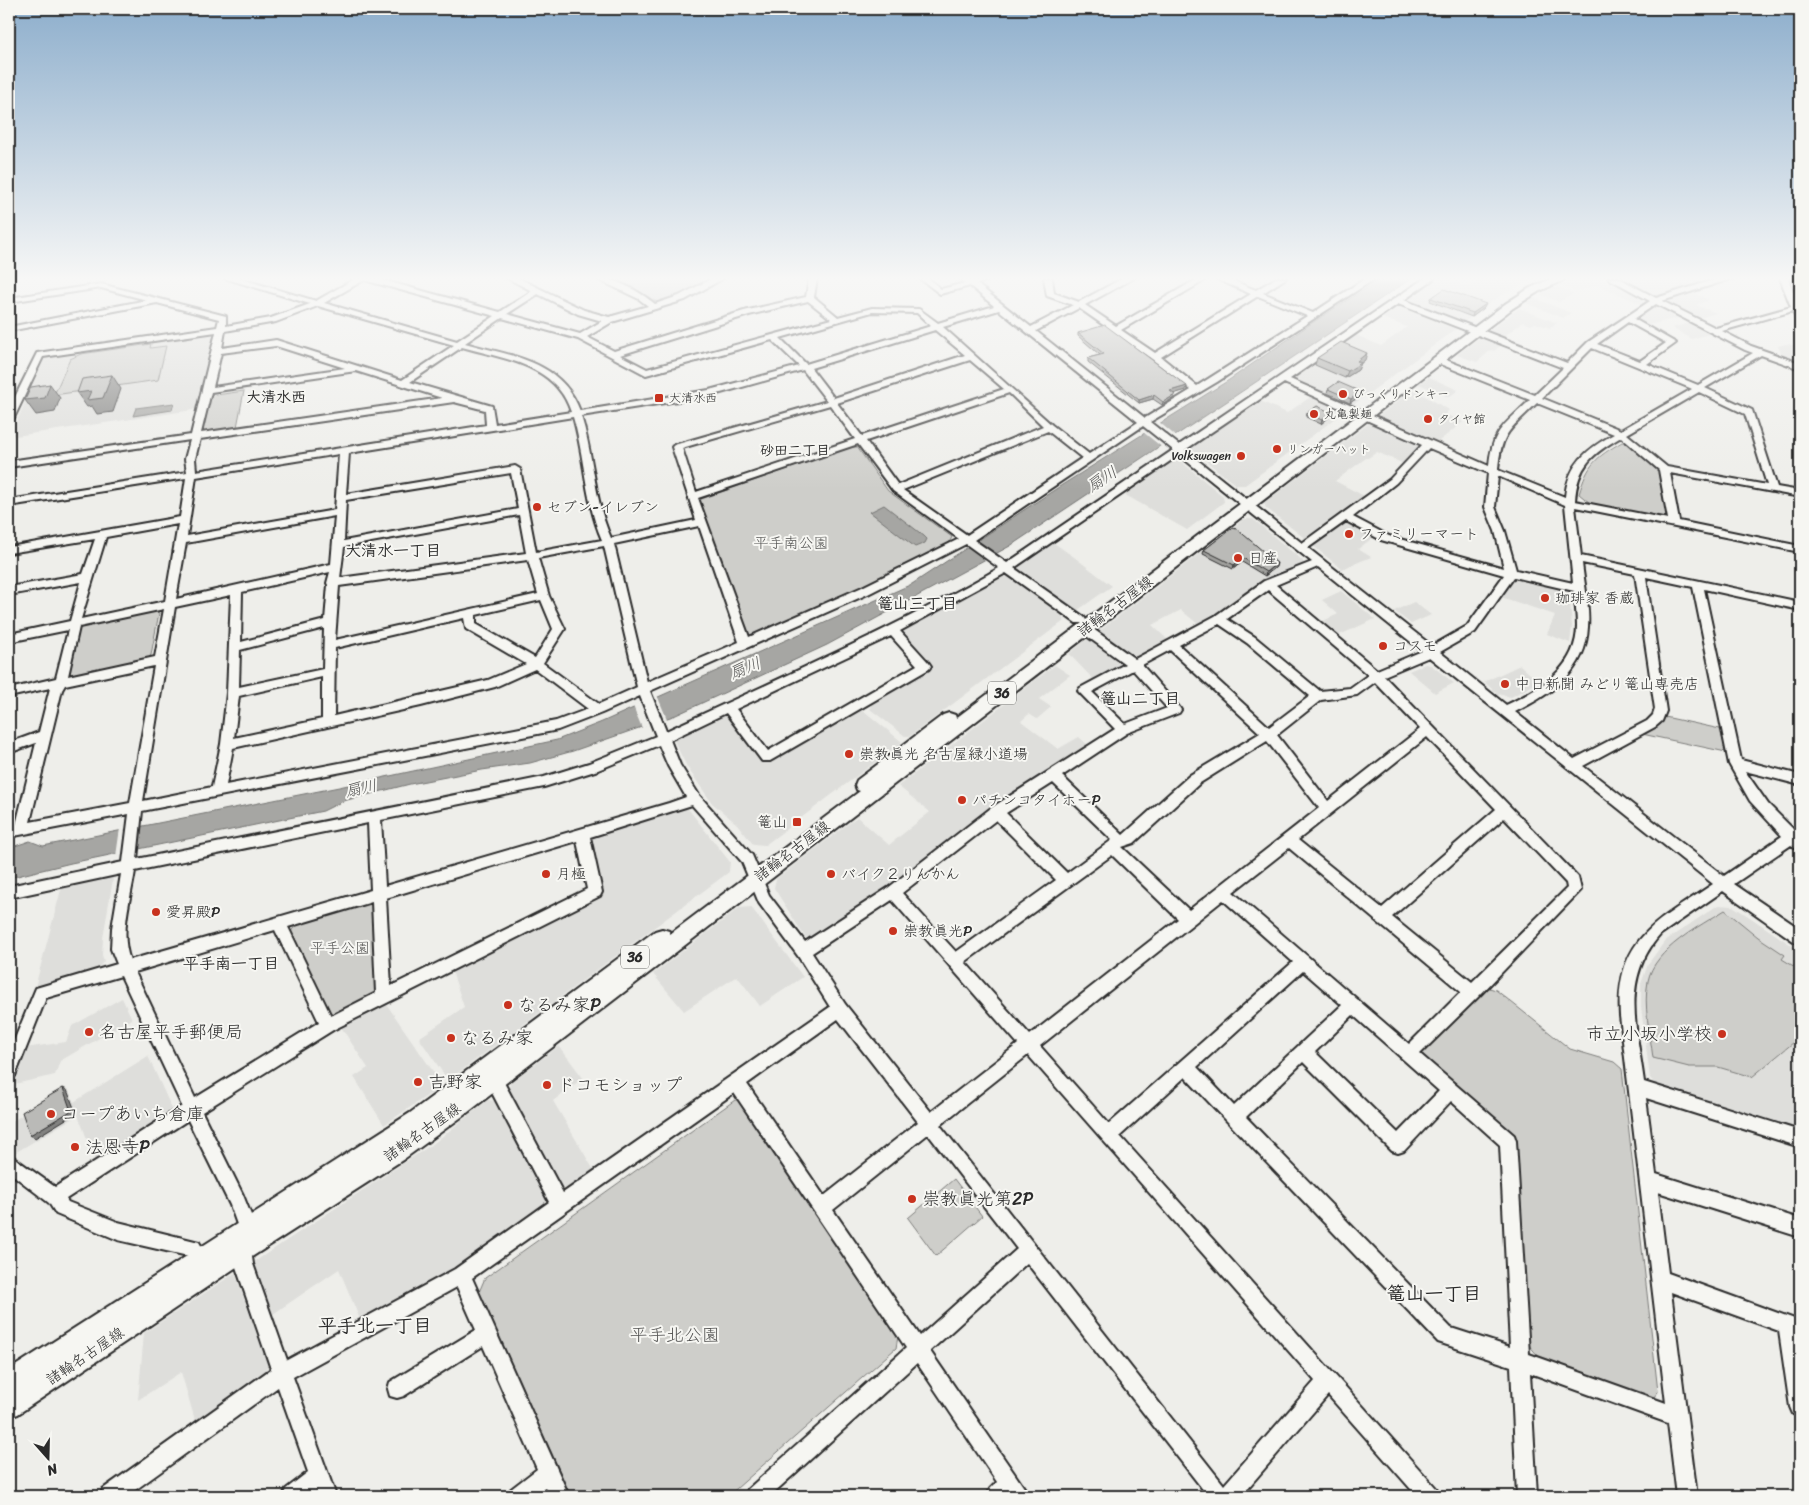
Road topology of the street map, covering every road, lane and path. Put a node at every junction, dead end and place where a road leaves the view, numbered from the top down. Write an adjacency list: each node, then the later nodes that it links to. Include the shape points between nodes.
1 (89, 348): 46 (street, via 40,355)
2 (234, 348): 24 (street)
3 (295, 348): 34 (street)
4 (453, 348): 36 (street)
5 (474, 348): 45 (street, via 519,361 551,375 568,393)
6 (602, 348): 26 (street)
7 (632, 348): 26 (street)
8 (736, 348): 26 (street, via 646,372)
9 (786, 348): 32 (street)
10 (865, 348): 32 (street)
11 (963, 348): 27 (street)
12 (1052, 348): 47 (street)
13 (1141, 348): 28 (street)
14 (1168, 348): 28 (street)
15 (1263, 348): 40 (street)
16 (1329, 348): 35 (street)
17 (1448, 348): 44 (main road, 諸輪名古屋線 / 36)
18 (1451, 348): 29 (main road, 諸輪名古屋線 / 36)
19 (1519, 348): 33 (street)
20 (1587, 348): 33 (street)
21 (1602, 348): 30 (street)
22 (1665, 348): 30 (street)
23 (1750, 348): 25 (street)
24 (216, 351): 38 (street)
25 (1760, 353): 31 (street); 37 (street)
26 (613, 354)
27 (972, 356): 39 (street); 43 (street)
28 (1154, 357): 40 (street)
29 (1438, 360): 41 (street); 44 (main road, 諸輪名古屋線 / 36)
30 (1642, 364): 37 (street)
31 (1800, 366)
32 (805, 367): 43 (street); 45 (street, via 710,393)
33 (1568, 367): 41 (street)
34 (355, 368): 36 (street); 38 (street)
35 (1284, 379): 44 (street); 54 (street)
36 (403, 383): 42 (street)
37 (1699, 388): 50 (street); 62 (street, via 1749,412)
38 (207, 390): 51 (street)
39 (1010, 390): 48 (street); 52 (street)
40 (1196, 390): 47 (street)
41 (1536, 398): 50 (street); 59 (street, via 1500,435 1495,450)
42 (454, 399): 49 (street, via 490,408); 51 (street)
43 (832, 402): 52 (street); 64 (street, via 677,447)
44 (1360, 414): 53 (street); 67 (main road, 諸輪名古屋線 / 36)
45 (577, 415): 49 (street); 77 (street, via 600,522)
46 (9, 417)
47 (1148, 424): 54 (street); 56 (street)
48 (1049, 427): 56 (street); 61 (street)
49 (491, 428): 55 (street)
50 (1621, 433): 58 (street); 68 (street, via 1596,448 1583,461 1572,480)
51 (195, 436): 57 (street); 60 (street, via 190,459)
52 (860, 440): 61 (street); 64 (street)
53 (1428, 444): 59 (street); 71 (street, via 1393,481)
54 (1176, 447): 67 (street); 86 (street)
55 (344, 451): 60 (street); 65 (street)
56 (1089, 459): 78 (street)
57 (9, 464)
58 (1664, 469): 62 (street); 74 (street)
59 (1494, 472): 68 (street); 89 (street, via 1490,507 1500,530)
60 (192, 474): 66 (street); 72 (street)
61 (896, 489): 78 (street)
62 (1773, 489): 63 (street)
63 (1800, 494)
64 (694, 496): 73 (street)
65 (341, 498): 69 (street, via 515,469); 70 (street)
66 (9, 503)
67 (1244, 503): 80 (street); 103 (main road, 諸輪名古屋線 / 36)
68 (1570, 503): 74 (street); 84 (street)
69 (523, 510): 79 (street); 83 (street)
70 (340, 512): 76 (street); 79 (street)
71 (1346, 516): 80 (street); 89 (street, via 1385,538)
72 (183, 520): 75 (street); 76 (street)
73 (702, 522): 77 (street); 107 (street)
74 (1674, 524): 81 (street)
75 (101, 535): 82 (street); 90 (street)
76 (181, 540): 98 (street)
77 (608, 542): 83 (street); 118 (street)
78 (969, 542): 86 (street); 107 (street)
79 (339, 545): 87 (street)
80 (1301, 548): 85 (street)
81 (1800, 549)
82 (9, 550)
83 (532, 556): 91 (street); 97 (street)
84 (1576, 558): 88 (street); 94 (street)
85 (1319, 563): 92 (street); 111 (street)
86 (1003, 564): 103 (street); 105 (street, via 952,601)
87 (335, 566): 91 (street); 95 (street)
88 (1640, 572): 93 (street); 134 (street, via 1660,714 1651,724)
89 (1511, 573): 94 (street); 111 (street, via 1471,629)
90 (86, 577): 96 (street); 104 (street)
91 (332, 583): 102 (street)
92 (1268, 584): 101 (street); 116 (street)
93 (1698, 584): 99 (street); 133 (street)
94 (1578, 588): 124 (street, via 1583,640 1575,663 1552,685)
95 (237, 590): 98 (street); 110 (street)
96 (9, 591)
97 (544, 596): 100 (street); 113 (street, via 559,629)
98 (169, 605): 104 (street); 112 (street)
99 (1800, 606)
100 (470, 614): 109 (street); 113 (street, via 470,626)
101 (1219, 619): 108 (street); 121 (street, via 1251,640)
102 (330, 623): 109 (street); 110 (street)
103 (1083, 624): 114 (street); 151 (main road, 諸輪名古屋線 / 36)
104 (73, 626): 106 (street); 117 (street)
105 (893, 631): 122 (street); 122 (street, via 925,666 766,758)
106 (9, 638)
107 (746, 644): 118 (street)
108 (1170, 644): 114 (street); 129 (street)
109 (329, 645): 115 (street)
110 (235, 647): 120 (street)
111 (1431, 651): 116 (street); 124 (street)
112 (160, 660): 117 (street); 141 (street)
113 (536, 664): 123 (street); 125 (street, via 491,684)
114 (1134, 664): 126 (street, via 1084,691); 126 (street, via 1175,710)
115 (328, 672): 120 (street); 125 (street)
116 (1376, 675): 121 (street, via 1353,692); 127 (street)
117 (61, 682): 119 (street); 130 (street, via 56,689)
118 (643, 689): 123 (street); 128 (street)
119 (9, 693)
120 (233, 693): 131 (street)
121 (1318, 696): 129 (street)
122 (728, 707): 128 (street)
123 (598, 710): 137 (street, via 558,725)
124 (1505, 711): 134 (street)
125 (328, 722): 131 (street)
126 (1123, 730): 135 (street)
127 (1428, 730): 139 (street); 140 (street)
128 (659, 733): 138 (street); 143 (street, via 575,774)
129 (1269, 734): 139 (street); 149 (street, via 1195,779 1129,839)
130 (44, 735): 132 (street); 144 (street)
131 (227, 744): 137 (street)
132 (9, 748)
133 (1735, 764): 136 (street); 148 (street, via 1764,809)
134 (1573, 765): 153 (street)
135 (1053, 775): 142 (street); 149 (street)
136 (1800, 780)
137 (218, 792): 141 (street)
138 (694, 799): 146 (street); 151 (street, via 748,859)
139 (1327, 809): 147 (street)
140 (1505, 809): 158 (street); 166 (street, via 1573,881 1574,890)
141 (136, 810): 144 (street); 150 (street)
142 (996, 812): 152 (street); 155 (street)
143 (374, 816): 150 (street); 157 (street)
144 (22, 829): 145 (street)
145 (9, 832)
146 (582, 833): 157 (street); 167 (street, via 595,892)
147 (1289, 840): 156 (street); 158 (street)
148 (1796, 840): 153 (street)
149 (1117, 844): 152 (street); 159 (street)
150 (130, 860): 154 (street); 165 (street, via 118,949)
151 (753, 874): 162 (street, via 764,900); 176 (main road, 諸輪名古屋線 / 36); 191 (main road, 諸輪名古屋線 / 36, via 417,1120)
152 (1066, 882): 163 (street)
153 (1723, 885): 161 (street); 178 (street, via 1656,930 1635,956 1626,996)
154 (9, 892)
155 (893, 892): 162 (street); 163 (street)
156 (1224, 892): 159 (street); 164 (street)
157 (378, 894): 160 (street); 167 (street)
158 (1382, 917): 166 (street)
159 (1189, 920): 171 (street)
160 (279, 923): 165 (street); 170 (street)
161 (1800, 937)
162 (803, 951): 169 (street)
163 (955, 961): 171 (street)
164 (1304, 962): 168 (street); 174 (street)
165 (126, 968): 175 (street, via 41,993); 180 (street)
166 (1473, 992): 173 (street)
167 (384, 996): 170 (street)
168 (1352, 1005): 172 (street); 173 (street)
169 (840, 1009): 177 (street); 182 (street)
170 (328, 1025): 180 (street)
171 (1029, 1045): 182 (street); 183 (street)
172 (1304, 1052): 179 (street, via 1398,1146); 181 (street)
173 (1410, 1055): 179 (street)
174 (1186, 1066): 181 (street); 183 (street)
175 (9, 1071)
176 (494, 1080): 188 (street); 191 (main road, 諸輪名古屋線 / 36, via 396,1151)
177 (736, 1082): 188 (street); 189 (street)
178 (1638, 1088): 184 (street); 186 (street)
179 (1450, 1091): 199 (street, via 1508,1142)
180 (192, 1110): 187 (street); 191 (street, via 237,1201)
181 (1235, 1116): 199 (street, via 1446,1334)
182 (930, 1124): 189 (street); 192 (street)
183 (1109, 1135): 201 (street)
184 (1800, 1139)
185 (9, 1162): 187 (street)
186 (1648, 1180): 190 (street); 195 (street)
187 (55, 1197): 193 (street, via 62,1208 91,1222 143,1238 194,1248)
188 (560, 1204): 194 (street)
189 (823, 1207): 198 (street)
190 (1800, 1228)
191 (245, 1240): 193 (main road, 諸輪名古屋線 / 36); 200 (street, via 244,1264); 204 (main road, 諸輪名古屋線 / 36)
192 (1029, 1250): 198 (street); 216 (street)
193 (200, 1260): 202 (main road, 諸輪名古屋線 / 36)
194 (462, 1275): 197 (street); 200 (street)
195 (1660, 1279): 196 (street); 206 (street)
196 (1793, 1327): 205 (street)
197 (486, 1334): 203 (street); 207 (street)
198 (918, 1350): 209 (street); 215 (street)
199 (1520, 1360): 206 (street); 219 (street)
200 (282, 1374): 208 (street); 210 (street)
201 (1327, 1382): 217 (street); 218 (street)
202 (9, 1384)
203 (397, 1389)
204 (9, 1405)
205 (1800, 1407)
206 (1678, 1417): 220 (street)
207 (548, 1472): 213 (street); 214 (street)
208 (319, 1476): 211 (street); 212 (street)
209 (1008, 1492)
210 (110, 1496)
211 (293, 1496)
212 (326, 1496)
213 (518, 1496)
214 (559, 1496)
215 (755, 1496)
216 (1220, 1496)
217 (1228, 1496)
218 (1430, 1496)
219 (1527, 1496)
220 (1687, 1496)

